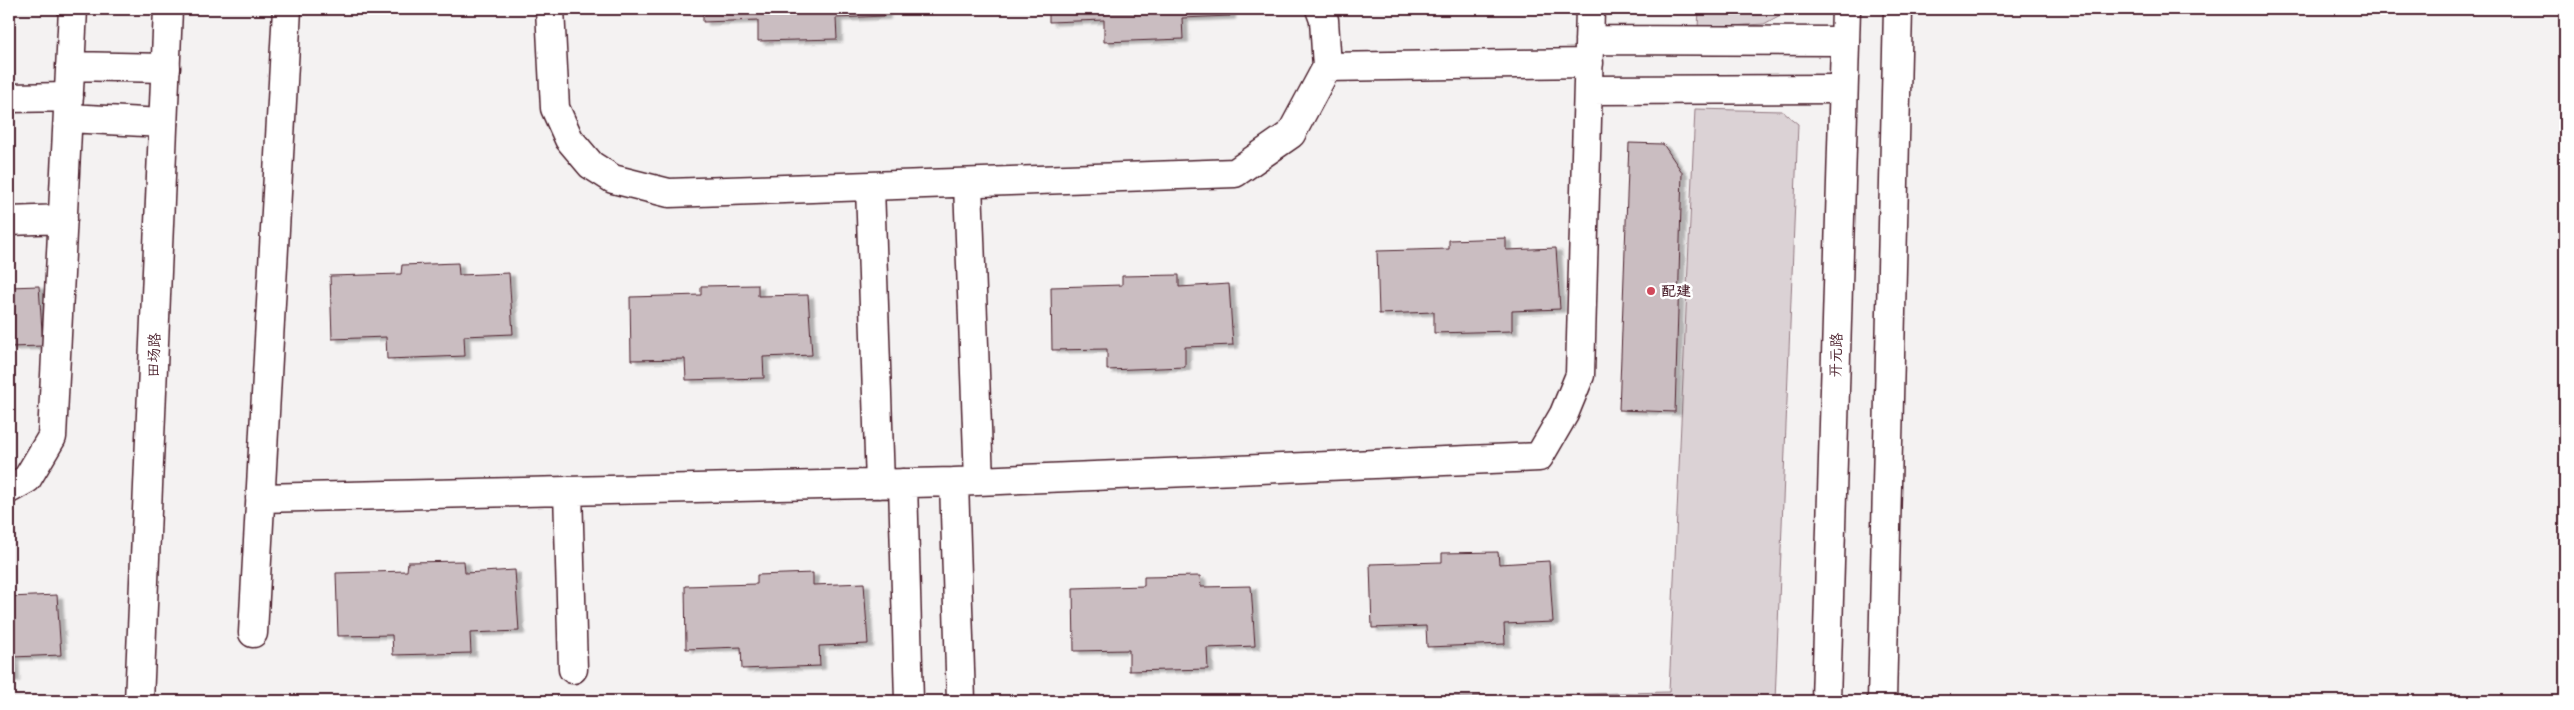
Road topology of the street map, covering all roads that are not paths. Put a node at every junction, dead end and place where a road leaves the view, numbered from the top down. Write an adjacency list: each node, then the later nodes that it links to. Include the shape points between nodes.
1 (73, 9): 11 (street)
2 (168, 9): 13 (street, 田场路)
3 (287, 9): 27 (street)
4 (550, 9): 20 (street, via 555,108 569,139 591,165 613,179 669,193)
5 (1320, 9): 12 (street, via 1324,20)
6 (1590, 9): 10 (street)
7 (1846, 9): 9 (street, 开元路)
8 (1898, 9): 34 (street)
9 (1845, 41): 10 (street); 14 (street, 开元路)
10 (1589, 51): 12 (street); 15 (street)
11 (70, 66): 13 (street); 17 (street)
12 (1327, 67): 19 (street, via 1291,134 1235,173)
13 (166, 68): 18 (street, 田场路)
14 (1843, 89): 15 (street); 33 (street, 开元路)
15 (1588, 90): 23 (street, via 1580,374 1564,414 1539,457)
16 (9, 98): 17 (street)
17 (68, 107): 18 (street); 21 (street)
18 (164, 123): 30 (street, 田场路)
19 (968, 184): 20 (street); 23 (street)
20 (870, 187): 24 (street)
21 (63, 219): 22 (street); 25 (street, via 52,437 27,479)
22 (9, 221)
23 (966, 482): 24 (street); 32 (street)
24 (892, 484): 26 (street); 31 (street)
25 (9, 489)
26 (568, 491): 27 (street); 29 (street)
27 (260, 498): 28 (street)
28 (252, 633)
29 (573, 669)
30 (139, 701)
31 (909, 701)
32 (961, 701)
33 (1826, 701)
34 (1882, 701)

